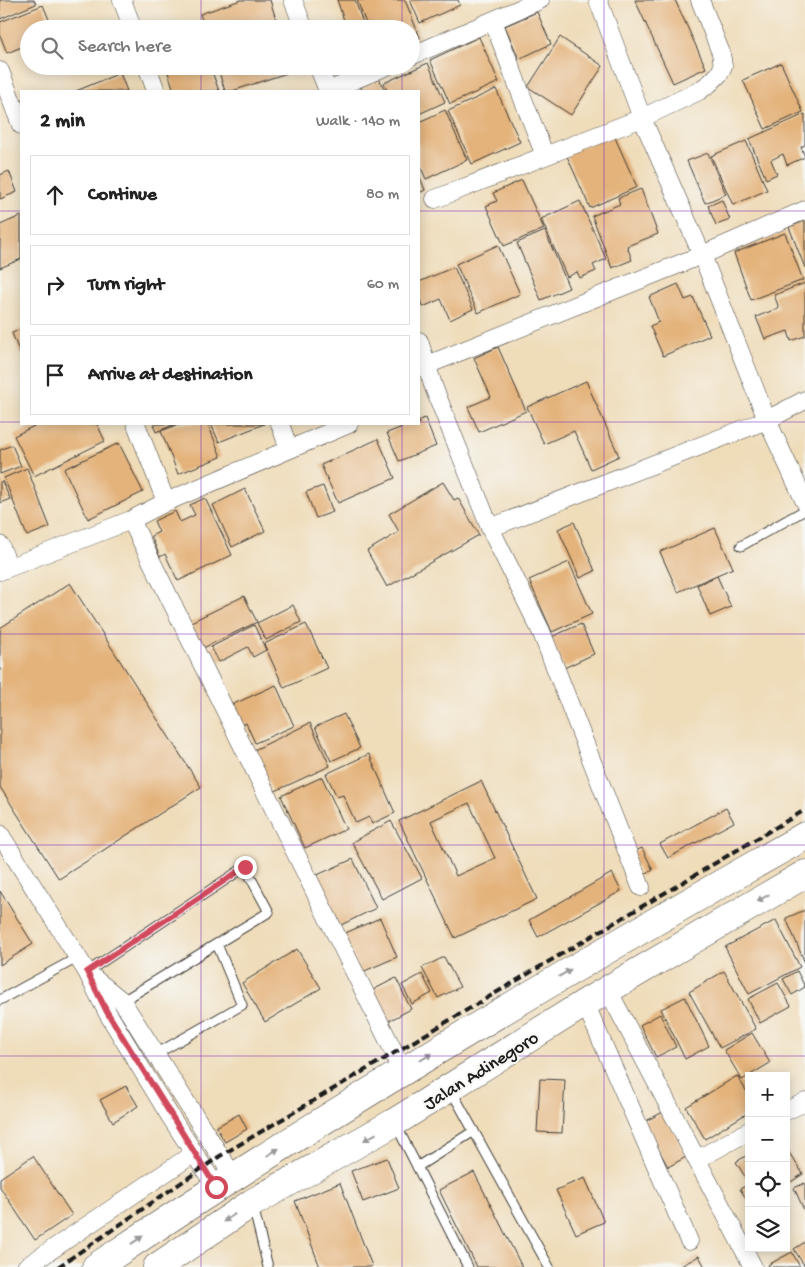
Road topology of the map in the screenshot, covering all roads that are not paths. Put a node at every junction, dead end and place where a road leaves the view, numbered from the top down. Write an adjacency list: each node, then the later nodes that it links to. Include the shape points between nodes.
1 (122, 0): 6 (street)
2 (292, 0): 7 (street)
3 (540, 0): 8 (street)
4 (598, 0): 17 (street)
5 (700, 0): 17 (street, via 721,53 719,74 699,91)
6 (130, 20)
7 (300, 20)
8 (493, 21): 9 (street); 19 (street)
9 (420, 52)
10 (0, 71): 18 (street)
11 (150, 75): 14 (street)
12 (322, 75): 15 (street)
13 (365, 75): 16 (street)
14 (156, 90)
15 (328, 90)
16 (330, 90)
17 (642, 118): 19 (street); 22 (street)
18 (20, 122)
19 (545, 156): 20 (street)
20 (435, 199)
21 (805, 210): 22 (street)
22 (702, 255): 24 (street); 27 (street)
23 (420, 344): 24 (street)
24 (427, 365): 25 (street)
25 (427, 391): 36 (street)
26 (805, 400): 27 (street)
27 (767, 420): 33 (street); 36 (street)
28 (136, 425): 32 (street)
29 (280, 425): 31 (street)
30 (347, 425): 31 (street)
31 (289, 449): 32 (street)
32 (166, 502): 35 (street)
33 (805, 502)
34 (805, 510): 38 (lane)
35 (130, 520): 39 (street); 56 (street, via 394,1052)
36 (490, 528): 43 (street, via 541,631)
37 (0, 545): 39 (street)
38 (740, 546)
39 (5, 569)
40 (0, 834): 48 (street)
41 (805, 836): 44 (highway)
42 (805, 874): 45 (highway, Jalan Adinegoro, one-way to 45)
43 (641, 887)
44 (685, 904): 45 (highway, via 681,919 688,930); 46 (highway)
45 (699, 936): 49 (highway, Jalan Adinegoro)
46 (623, 939): 49 (highway, via 640,946 646,955); 56 (highway, one-way to 46)
47 (217, 944): 48 (lane, via 270,912 245,867); 52 (lane); 55 (lane, via 242,1004)
48 (82, 965): 51 (lane); 52 (street); 54 (street)
49 (645, 967): 50 (highway, Jalan Adinegoro)
50 (608, 990): 53 (highway, Jalan Adinegoro); 66 (street)
51 (0, 1000)
52 (122, 1001): 54 (lane); 55 (street)
53 (585, 1003): 57 (highway, Jalan Adinegoro); 70 (street)
54 (107, 1012): 61 (street)
55 (156, 1054): 59 (street)
56 (400, 1073): 68 (highway, one-way to 56)
57 (450, 1088): 62 (highway, Jalan Adinegoro); 63 (lane)
58 (805, 1102): 60 (street)
59 (188, 1105): 61 (street); 68 (street)
60 (790, 1109)
61 (170, 1116): 65 (street)
62 (395, 1122): 67 (lane); 69 (highway, Jalan Adinegoro, one-way to 69)
63 (474, 1131): 67 (lane); 76 (lane)
64 (745, 1133): 66 (street)
65 (193, 1154): 68 (street); 71 (street)
66 (698, 1159): 77 (street)
67 (417, 1167): 75 (lane)
68 (225, 1182): 72 (highway, one-way to 68)
69 (252, 1203): 73 (highway, Jalan Adinegoro, one-way to 73); 74 (lane)
70 (689, 1241)
71 (26, 1267)
72 (96, 1267)
73 (157, 1267)
74 (268, 1267)
75 (468, 1267)
76 (549, 1267)
77 (753, 1267)

